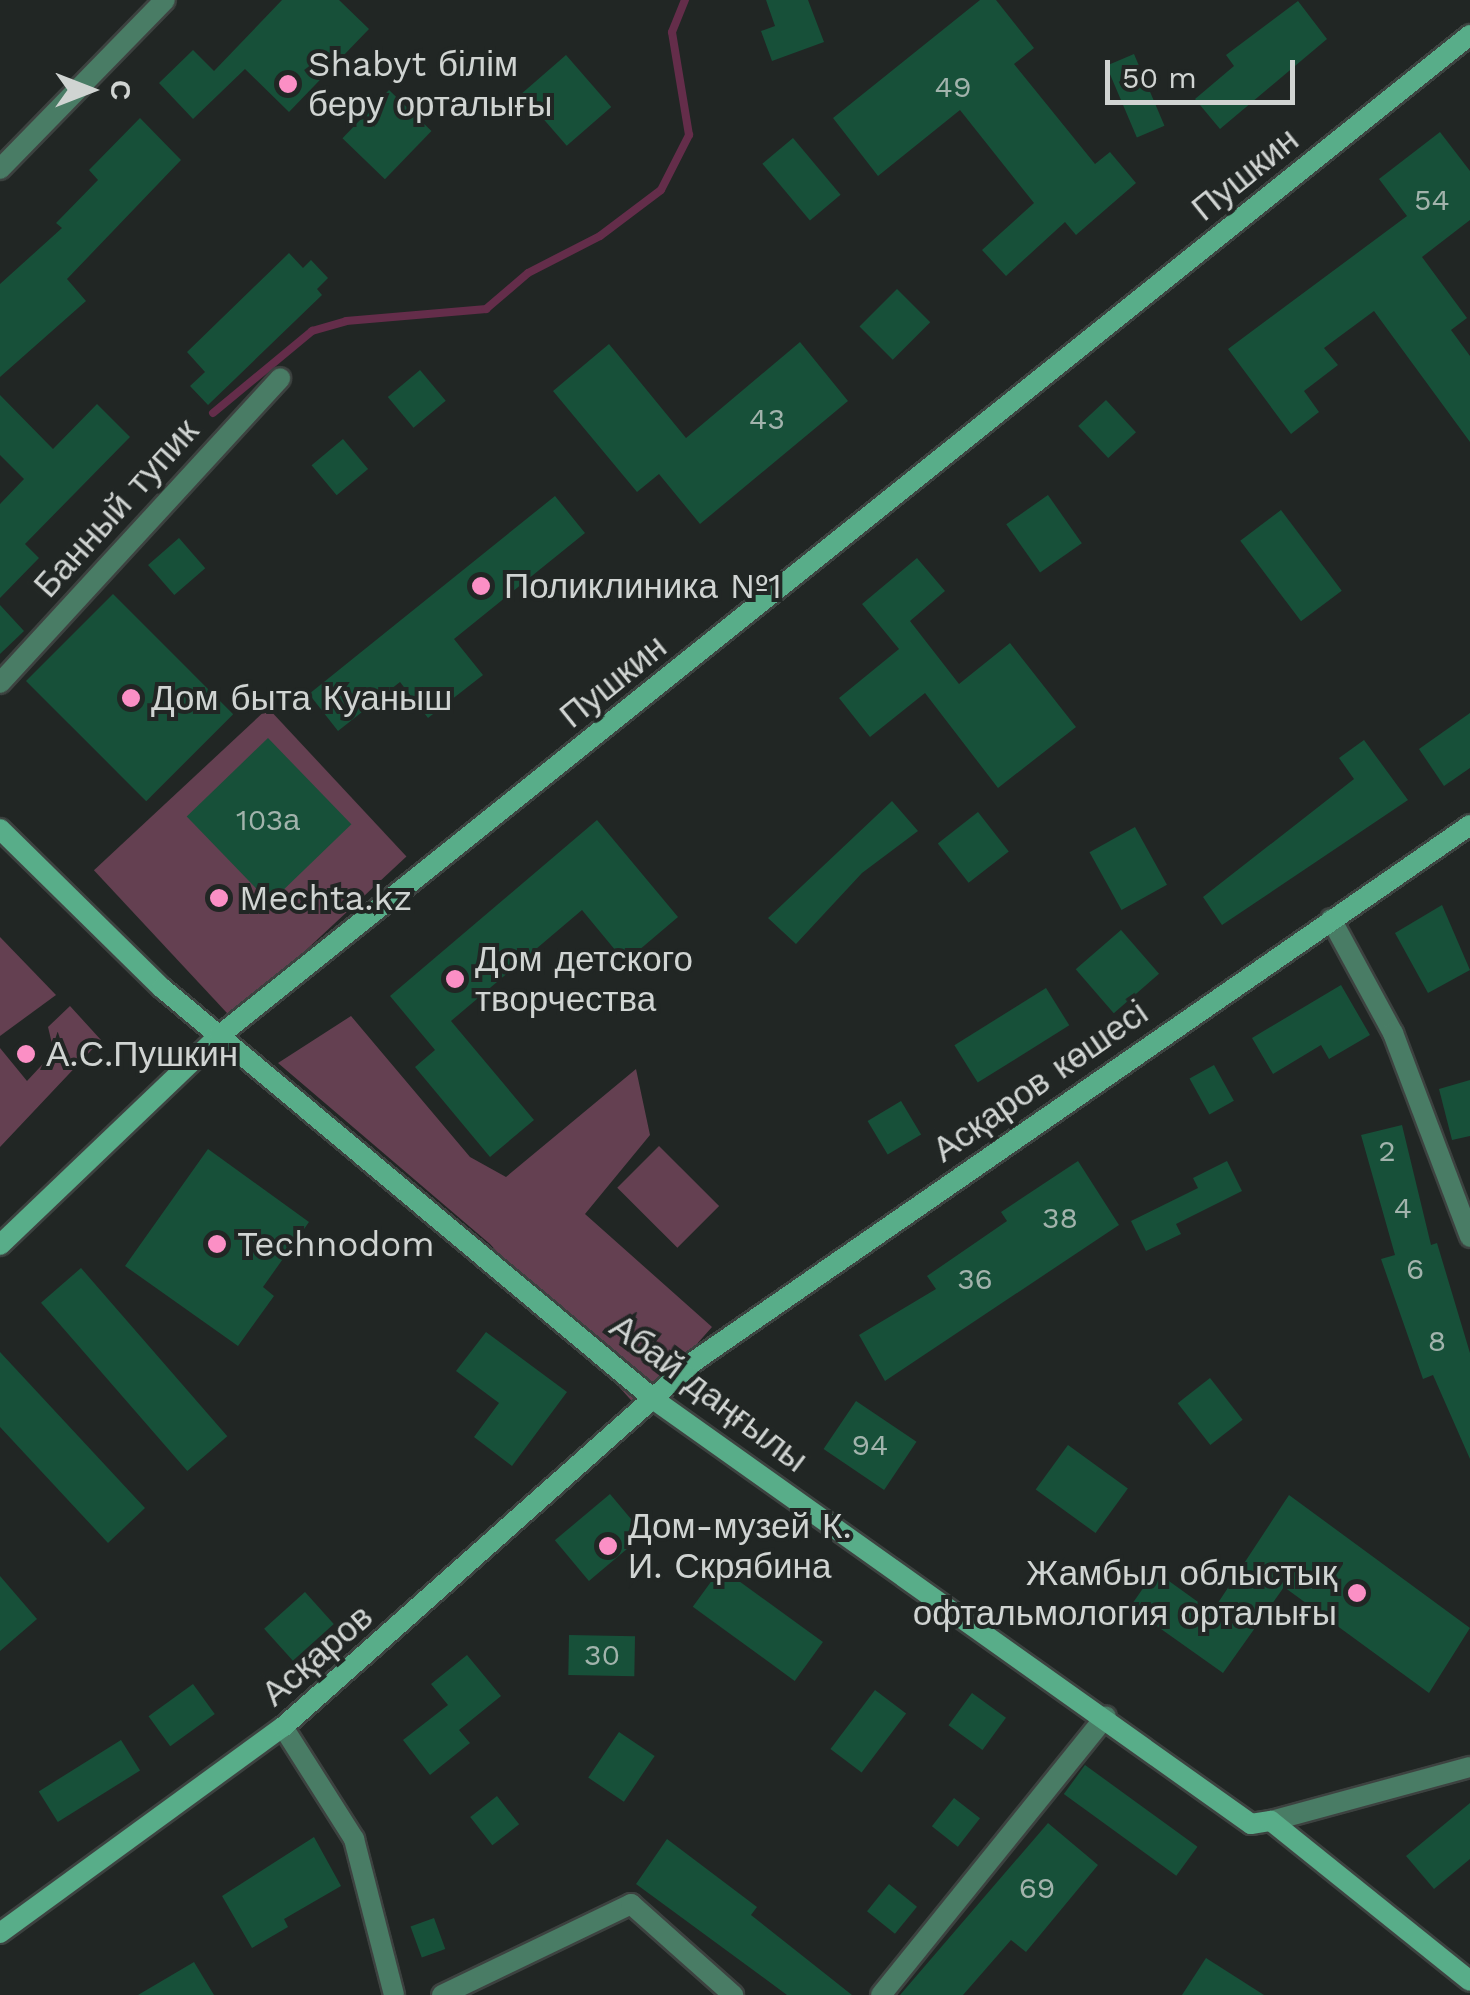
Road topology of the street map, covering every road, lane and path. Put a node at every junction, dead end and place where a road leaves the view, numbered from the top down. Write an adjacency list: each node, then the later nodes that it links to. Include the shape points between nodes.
1 (165, 0): 3 (street)
2 (1470, 36): 9 (main road, Пушкин)
3 (0, 169)
4 (280, 378): 5 (street, Банный тупик)
5 (0, 683)
6 (1470, 825): 8 (main road, Асқаров көшесі)
7 (0, 830): 9 (main road, Абай даңғылы)
8 (1331, 919): 10 (street, via 1393,1033); 13 (main road, Асқаров көшесі, via 696,1360)
9 (220, 1035): 12 (main road, Пушкин); 13 (main road, Абай даңғылы)
10 (1463, 1198): 11 (street)
11 (1470, 1237)
12 (0, 1245)
13 (656, 1401): 14 (main road, Абай даңғылы); 15 (main road, Асқаров)
14 (1106, 1716): 17 (main road, Абай даңғылы, via 1252,1824); 23 (street)
15 (284, 1728): 18 (main road, Асқаров); 20 (street, via 354,1839)
16 (1470, 1766): 17 (street)
17 (1270, 1821): 19 (main road, Абай даңғылы)
18 (0, 1933)
19 (1470, 1981)
20 (394, 1995)
21 (442, 1995): 22 (street, via 631,1904)
22 (733, 1995)
23 (882, 1995)

